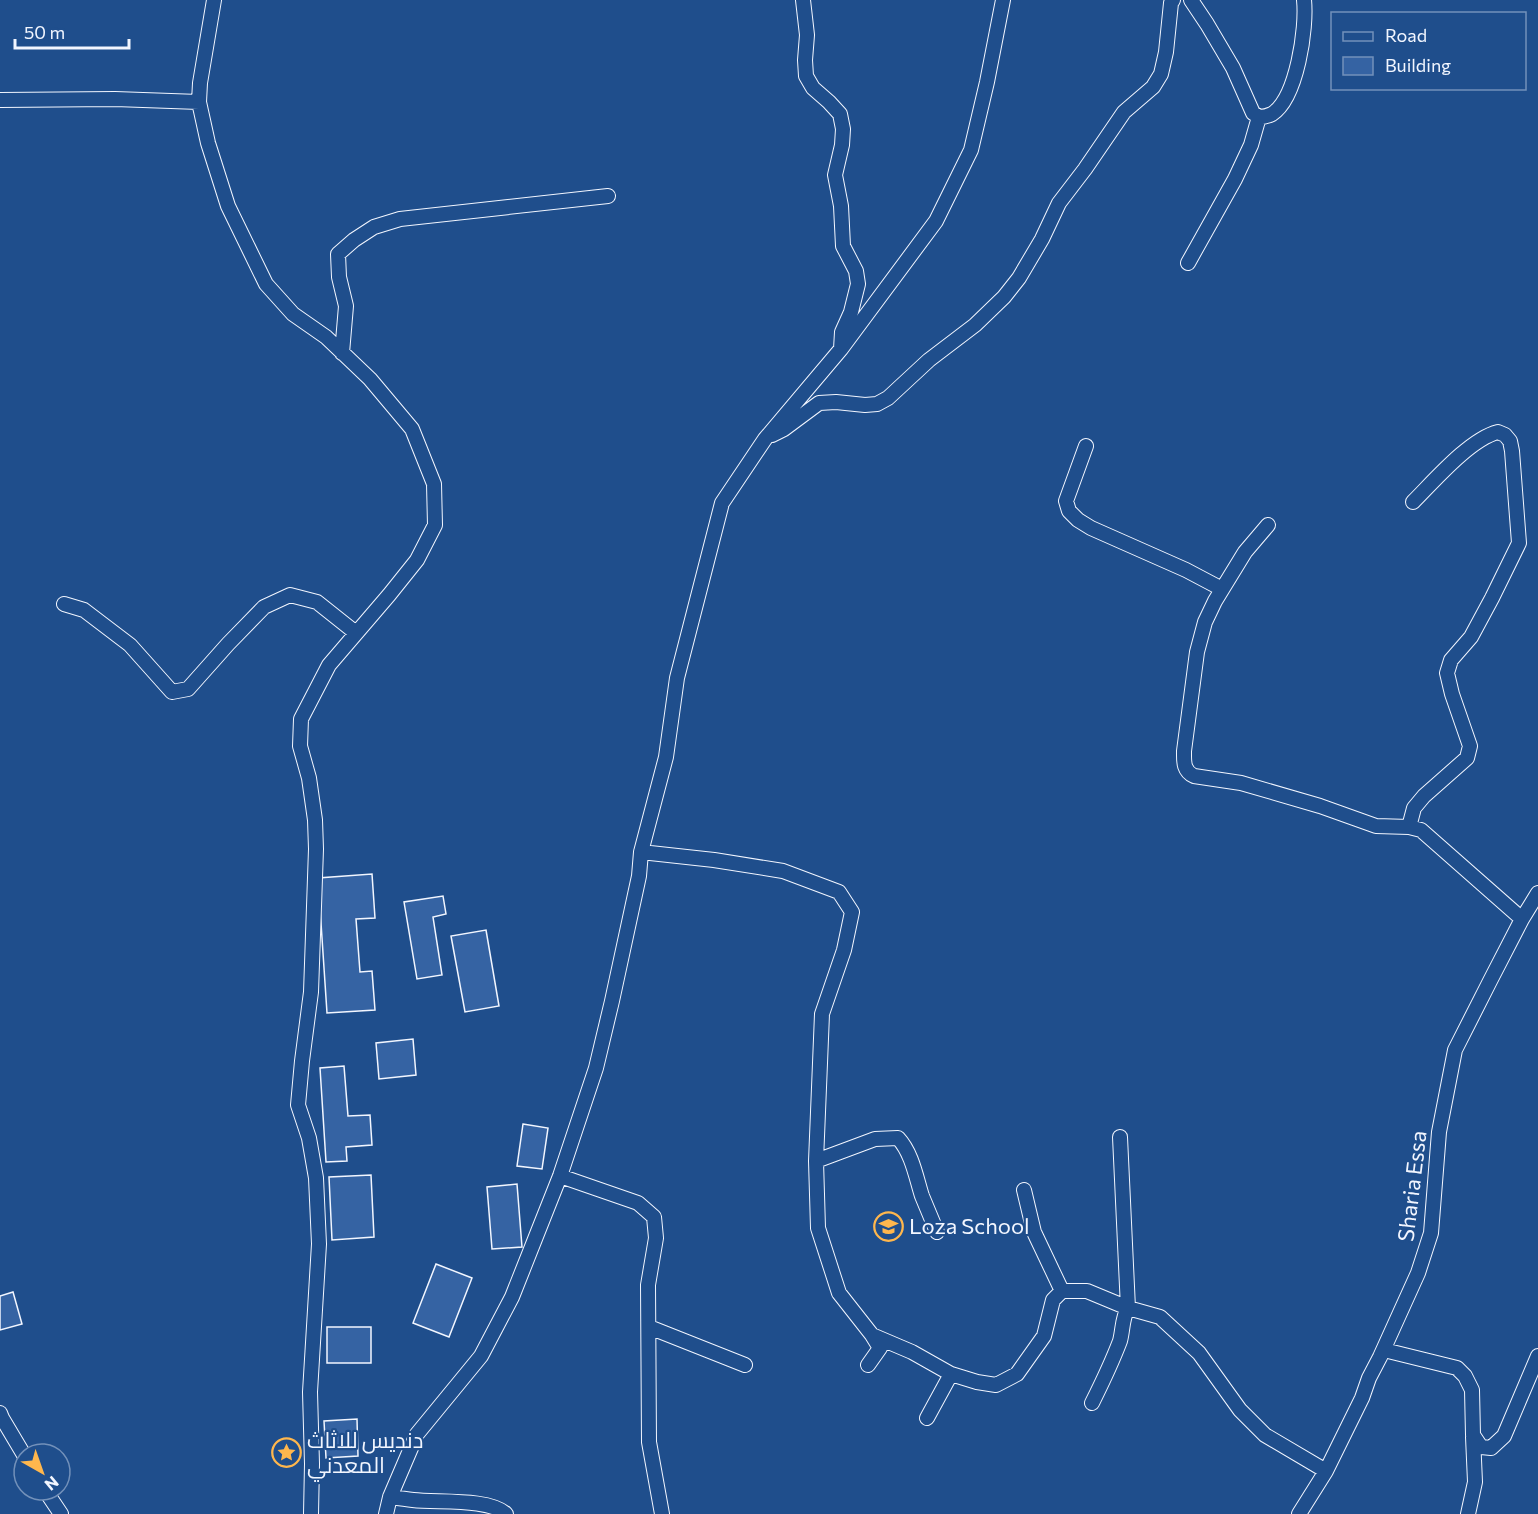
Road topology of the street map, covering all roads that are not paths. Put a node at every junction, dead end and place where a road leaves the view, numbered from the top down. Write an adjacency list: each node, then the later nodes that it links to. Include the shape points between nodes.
1 (214, 0): 8 (street)
2 (803, 0): 12 (street, via 806,76 840,114 843,129 835,176 842,206 843,246 858,284 842,333)
3 (1003, 0): 12 (street, via 971,150 936,222)
4 (1173, 0): 14 (street, via 1161,74 1153,87 1124,112 1059,203 1042,239 1004,297 888,398 865,405 819,403)
5 (1191, 0): 9 (street, via 1233,68 1253,113)
6 (1304, 0): 9 (street, via 1302,45 1287,98 1270,116)
7 (0, 100): 8 (street)
8 (199, 102): 13 (street, via 228,206 267,284 293,314)
9 (1259, 117): 11 (street, via 1235,179)
10 (608, 196): 13 (street, via 400,219 374,227 338,254 346,306)
11 (1188, 262)
12 (841, 349): 14 (street)
13 (342, 353): 20 (street, via 412,429 434,484 435,525 417,560)
14 (765, 439): 22 (street, via 722,503 677,678 666,757)
15 (1086, 446): 18 (street, via 1066,501 1069,511 1091,528)
16 (1413, 502): 21 (street, via 1460,455 1492,434 1498,432 1510,441 1519,543 1471,637 1451,660 1447,673 1470,753 1414,808)
17 (1268, 525): 18 (street)
18 (1222, 589): 21 (street, via 1205,622 1197,652 1184,750 1184,766 1190,774 1241,783 1376,826)
19 (64, 604): 20 (street, via 84,610 130,645 172,692 188,689 264,606 290,595 317,602)
20 (356, 633): 46 (street, via 329,665 301,719 300,746 309,778 316,849 311,992 298,1105 316,1178 319,1244 310,1392)
21 (1409, 827): 24 (street, via 1421,830)
22 (641, 852): 26 (street, via 783,872 839,891 852,912 844,950 822,1014); 27 (street, via 596,1068)
23 (1538, 893): 24 (street, Sharia Essa)
24 (1522, 919): 34 (street, Sharia Essa, via 1455,1050 1439,1132 1431,1233)
25 (1120, 1137): 31 (street)
26 (816, 1161): 29 (street, via 875,1139 898,1138); 33 (street, via 818,1228 839,1293)
27 (560, 1176): 32 (street, via 638,1203 654,1217); 45 (street, via 512,1298 481,1356 417,1434)
28 (1024, 1190): 30 (street, via 1034,1232)
29 (937, 1232)
30 (1062, 1291): 31 (street, via 1087,1291); 38 (street, via 1053,1300 1044,1336 1017,1374 996,1384)
31 (1128, 1308): 39 (street, via 1121,1338); 44 (street, via 1160,1317 1199,1353 1240,1410 1265,1435)
32 (649, 1327): 36 (street); 49 (street, via 649,1442)
33 (872, 1335): 37 (street, via 880,1348); 38 (street)
34 (1384, 1350): 42 (street, via 1457,1368 1472,1390); 44 (street, Sharia Essa)
35 (1538, 1356): 42 (street, via 1504,1436 1491,1448 1481,1448)
36 (745, 1365)
37 (868, 1365)
38 (951, 1374): 41 (street)
39 (1092, 1403)
40 (0, 1413): 43 (street)
41 (927, 1418)
42 (1473, 1435): 51 (street, via 1475,1482)
43 (16, 1442)
44 (1326, 1471): 50 (street, Sharia Essa)
45 (390, 1497): 47 (street); 48 (street, via 489,1506)
46 (310, 1514)
47 (386, 1514)
48 (506, 1514)
49 (662, 1514)
50 (1299, 1514)
51 (1468, 1514)

